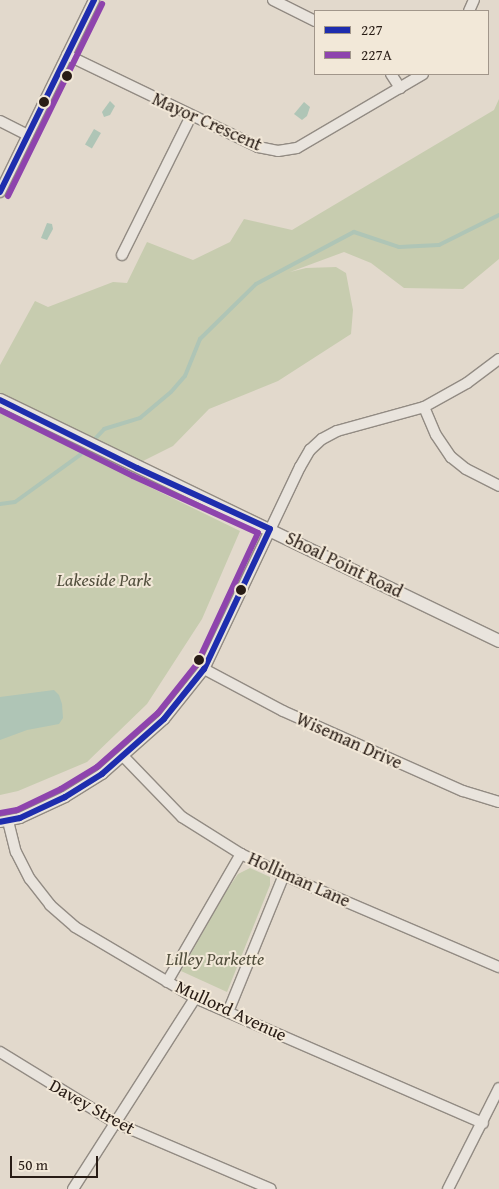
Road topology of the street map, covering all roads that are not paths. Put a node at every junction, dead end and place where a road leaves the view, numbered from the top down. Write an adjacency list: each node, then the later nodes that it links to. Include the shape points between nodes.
1 (94, 0): 4 (street)
2 (273, 0): 3 (street)
3 (314, 20)
4 (67, 55): 8 (street, Mayor Crescent); 10 (street)
5 (392, 75): 7 (street)
6 (421, 75): 7 (street, Mayor Crescent)
7 (400, 88): 8 (street, Mayor Crescent, via 297,148 278,151 258,147)
8 (191, 116): 12 (street)
9 (0, 121): 10 (street)
10 (28, 135): 11 (street)
11 (0, 192)
12 (122, 255)
13 (499, 359): 15 (street, via 467,383)
14 (0, 400): 17 (street, Shoal Point Road)
15 (424, 407): 16 (street, via 436,434 451,456); 17 (street, via 337,431 322,439 310,450 300,467)
16 (499, 486)
17 (270, 529): 18 (street, Shoal Point Road); 19 (street)
18 (499, 641)
19 (204, 669): 20 (street, via 164,719); 21 (street, Wiseman Drive, via 283,711 463,791)
20 (123, 756): 22 (street, via 102,774 65,797); 23 (street, Holliman Lane, via 182,817)
21 (499, 802)
22 (4, 822): 26 (street, Mullord Avenue, via 30,879 50,905 74,927)
23 (241, 854): 24 (street, Holliman Lane); 26 (street)
24 (284, 875): 25 (street, Holliman Lane); 28 (street)
25 (499, 966)
26 (167, 982): 27 (street, Mullord Avenue)
27 (194, 998): 28 (street, Mullord Avenue); 31 (street)
28 (228, 1012): 32 (street, Mullord Avenue)
29 (0, 1052): 31 (street, Davey Street)
30 (499, 1088): 32 (street)
31 (116, 1123): 33 (street); 34 (street, Davey Street)
32 (483, 1123): 35 (street)
33 (73, 1189)
34 (271, 1189)
35 (448, 1189)

